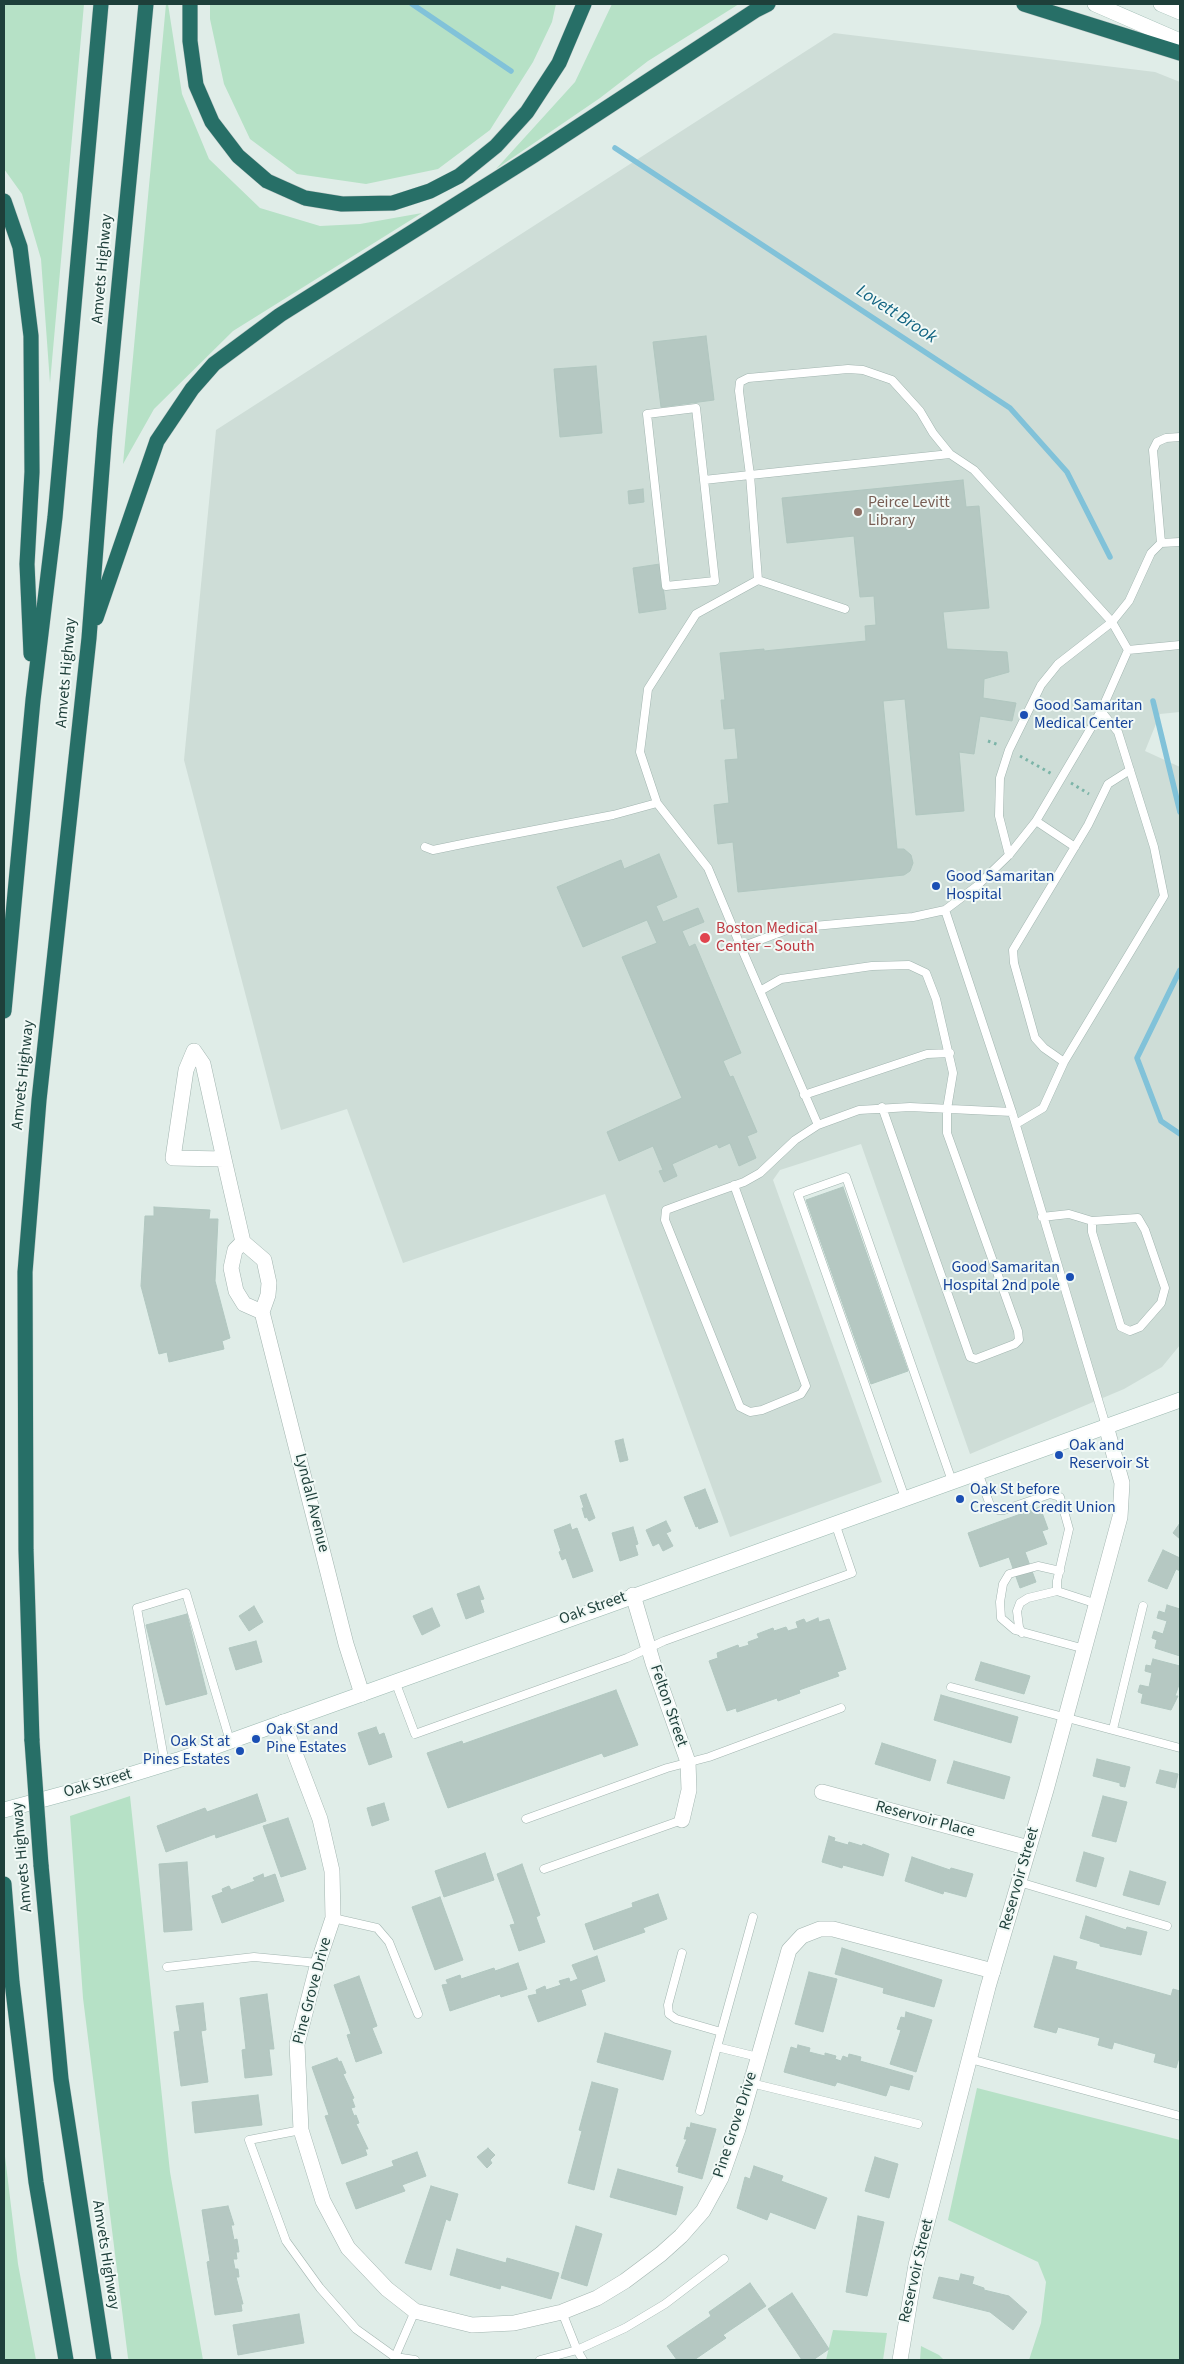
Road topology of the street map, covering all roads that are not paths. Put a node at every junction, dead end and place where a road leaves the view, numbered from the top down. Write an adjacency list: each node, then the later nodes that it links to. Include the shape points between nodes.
1 (101, 4): 25 (highway, Amvets Highway, via 55,517)
2 (146, 4): 22 (highway, Amvets Highway, via 106,420)
3 (190, 4): 4 (highway, via 190,41 196,85 212,122 238,156 267,181 305,198 342,204 392,203 430,191 459,176 496,146 527,112 559,63)
4 (584, 4)
5 (768, 4): 22 (highway, via 280,316 214,364 192,389 157,441)
6 (1024, 4): 11 (highway)
7 (1095, 4): 10 (street)
8 (1160, 4): 9 (street)
9 (1180, 12)
10 (1180, 41)
11 (1180, 53)
12 (4, 201): 25 (highway, via 20,247 31,336 32,472 28,564)
13 (1180, 437): 18 (lane, via 1157,442 1154,450)
14 (950, 454): 15 (lane); 15 (lane, via 914,404 892,380 879,373 848,369 748,378 740,382 739,390); 21 (lane, via 974,470)
15 (750, 475): 16 (lane); 19 (lane)
16 (704, 480): 16 (lane, via 696,408 647,414 666,586 715,581)
17 (1180, 542): 18 (lane)
18 (1161, 543): 21 (lane, via 1151,554 1129,601)
19 (758, 580): 20 (lane); 28 (lane, via 696,614 648,689 640,752)
20 (845, 609)
21 (1112, 622): 24 (lane); 32 (lane, via 1058,664 1041,685 1009,750 1000,778 998,816)
22 (89, 638): 107 (highway, Amvets Highway, bridge, via 39,1100 25,1272 26,1550 32,1741 61,2080)
23 (1180, 645): 24 (lane)
24 (1128, 650): 26 (lane)
25 (33, 700): 36 (highway, Amvets Highway)
26 (1101, 711): 27 (lane, via 1118,732); 29 (lane)
27 (1130, 770): 31 (lane, via 1108,784); 38 (lane, via 1154,847 1164,896)
28 (657, 803): 30 (lane, via 433,850); 34 (lane, via 708,868)
29 (1036, 821): 31 (lane); 32 (lane)
30 (424, 848)
31 (1074, 848): 38 (lane, via 1012,950 1035,1038)
32 (1009, 855): 33 (lane, via 978,886)
33 (945, 910): 34 (lane, via 912,917 792,928); 42 (lane)
34 (741, 947): 35 (lane)
35 (760, 991): 37 (lane, via 781,979 872,966 909,965 926,973); 39 (lane)
36 (4, 1011)
37 (950, 1053): 39 (lane, via 927,1054); 41 (lane, via 953,1073)
38 (1064, 1062): 43 (lane, via 1043,1108)
39 (804, 1095): 44 (lane)
40 (882, 1107): 41 (lane); 41 (lane, via 966,1351 970,1358 976,1359 1019,1340 947,1133); 44 (lane, via 859,1110)
41 (947, 1109): 42 (lane)
42 (1012, 1112): 43 (lane)
43 (1016, 1124): 47 (lane)
44 (818, 1125): 46 (lane, via 795,1140 760,1173)
45 (224, 1159): 45 (street, via 173,1158 186,1070 194,1051 202,1064); 49 (street)
46 (734, 1185): 46 (lane, via 666,1210 666,1220 740,1407 750,1412 801,1394 806,1386)
47 (1042, 1217): 48 (lane, via 1069,1214); 52 (lane)
48 (1092, 1221): 48 (lane, via 1138,1218 1145,1230 1165,1288 1161,1303 1140,1327 1130,1331 1121,1327 1092,1232)
49 (243, 1242): 50 (street, Lyndall Avenue, via 264,1260 269,1283); 50 (street, via 236,1250 231,1268 236,1290 244,1304)
50 (262, 1312): 67 (street, Lyndall Avenue, via 346,1644)
51 (1180, 1400): 52 (street, Oak Street)
52 (1106, 1426): 53 (street, Oak Street); 60 (street, Reservoir Street, via 1123,1492 1120,1517)
53 (978, 1472): 54 (street, Oak Street); 57 (lane, via 990,1505 995,1509 1004,1510 1050,1494 1060,1497 1069,1529)
54 (952, 1481): 55 (street, Oak Street); 55 (lane, via 846,1177 798,1194)
55 (905, 1498): 56 (street, Oak Street)
56 (835, 1523): 59 (street, Oak Street); 63 (lane, via 852,1573)
57 (1060, 1571): 58 (lane); 62 (lane, via 1032,1566 1007,1576 1001,1597 1001,1618 1009,1627)
58 (1058, 1591): 60 (lane); 62 (lane, via 1020,1603 1017,1616)
59 (633, 1595): 63 (street, Felton Street); 65 (street, Oak Street)
60 (1096, 1604): 64 (street, Reservoir Street)
61 (1143, 1606): 71 (lane)
62 (1022, 1633): 64 (lane)
63 (649, 1648): 65 (lane, via 414,1734); 74 (street, Felton Street)
64 (1085, 1649): 69 (street, Reservoir Street)
65 (395, 1681): 67 (street, Oak Street)
66 (950, 1687): 69 (lane)
67 (362, 1694): 70 (street, Oak Street)
68 (841, 1708): 74 (lane)
69 (1066, 1718): 71 (lane); 80 (street, Reservoir Street)
70 (284, 1722): 72 (street, Oak Street); 85 (street, Pine Grove Drive, via 320,1820 332,1871)
71 (1113, 1729): 73 (lane)
72 (230, 1741): 75 (street, Oak Street); 75 (lane, via 186,1593 136,1608)
73 (1180, 1748)
74 (688, 1762): 78 (lane); 79 (street, Felton Street, via 689,1790)
75 (165, 1764): 77 (street, Oak Street)
76 (822, 1792): 80 (street, Reservoir Place)
77 (4, 1810)
78 (526, 1819)
79 (682, 1820): 81 (lane)
80 (1029, 1848): 82 (street, Reservoir Street)
81 (544, 1869)
82 (1019, 1882): 86 (lane); 90 (street, Reservoir Street)
83 (4, 1884): 106 (highway, Amvets Highway, via 12,1982 36,2182)
84 (753, 1917): 92 (lane)
85 (333, 1918): 88 (street, Pine Grove Drive); 91 (lane, via 377,1928 389,1942)
86 (1167, 1926)
87 (682, 1953): 92 (lane, via 668,2014 676,2020)
88 (318, 1963): 89 (lane, via 254,1957); 100 (street, Pine Grove Drive, via 297,2044)
89 (167, 1967)
90 (993, 1971): 94 (street, Pine Grove Drive, via 834,1929 810,1932 794,1942 789,1950); 95 (street, Reservoir Street)
91 (418, 2014)
92 (721, 2032): 93 (lane)
93 (717, 2047): 94 (lane); 97 (lane)
94 (758, 2057): 96 (street, Pine Grove Drive)
95 (970, 2059): 98 (lane); 111 (street, Reservoir Street, via 916,2265)
96 (751, 2083): 99 (lane); 103 (street, Pine Grove Drive, via 721,2178 693,2224 661,2254 624,2281 596,2298)
97 (700, 2111)
98 (1180, 2116)
99 (918, 2124)
100 (301, 2130): 102 (street, Pine Grove Drive, via 322,2201 348,2248 387,2289); 105 (lane, via 250,2140 286,2241 320,2288 356,2329)
101 (724, 2259): 104 (lane, via 665,2304 625,2328)
102 (415, 2311): 103 (street, Pine Grove Drive, via 472,2325 514,2323); 105 (lane)
103 (562, 2312): 104 (lane)
104 (577, 2350): 109 (lane); 110 (lane)
105 (394, 2358): 108 (lane)
106 (66, 2360)
107 (104, 2360)
108 (415, 2360)
109 (540, 2360)
110 (582, 2360)
111 (900, 2360)

